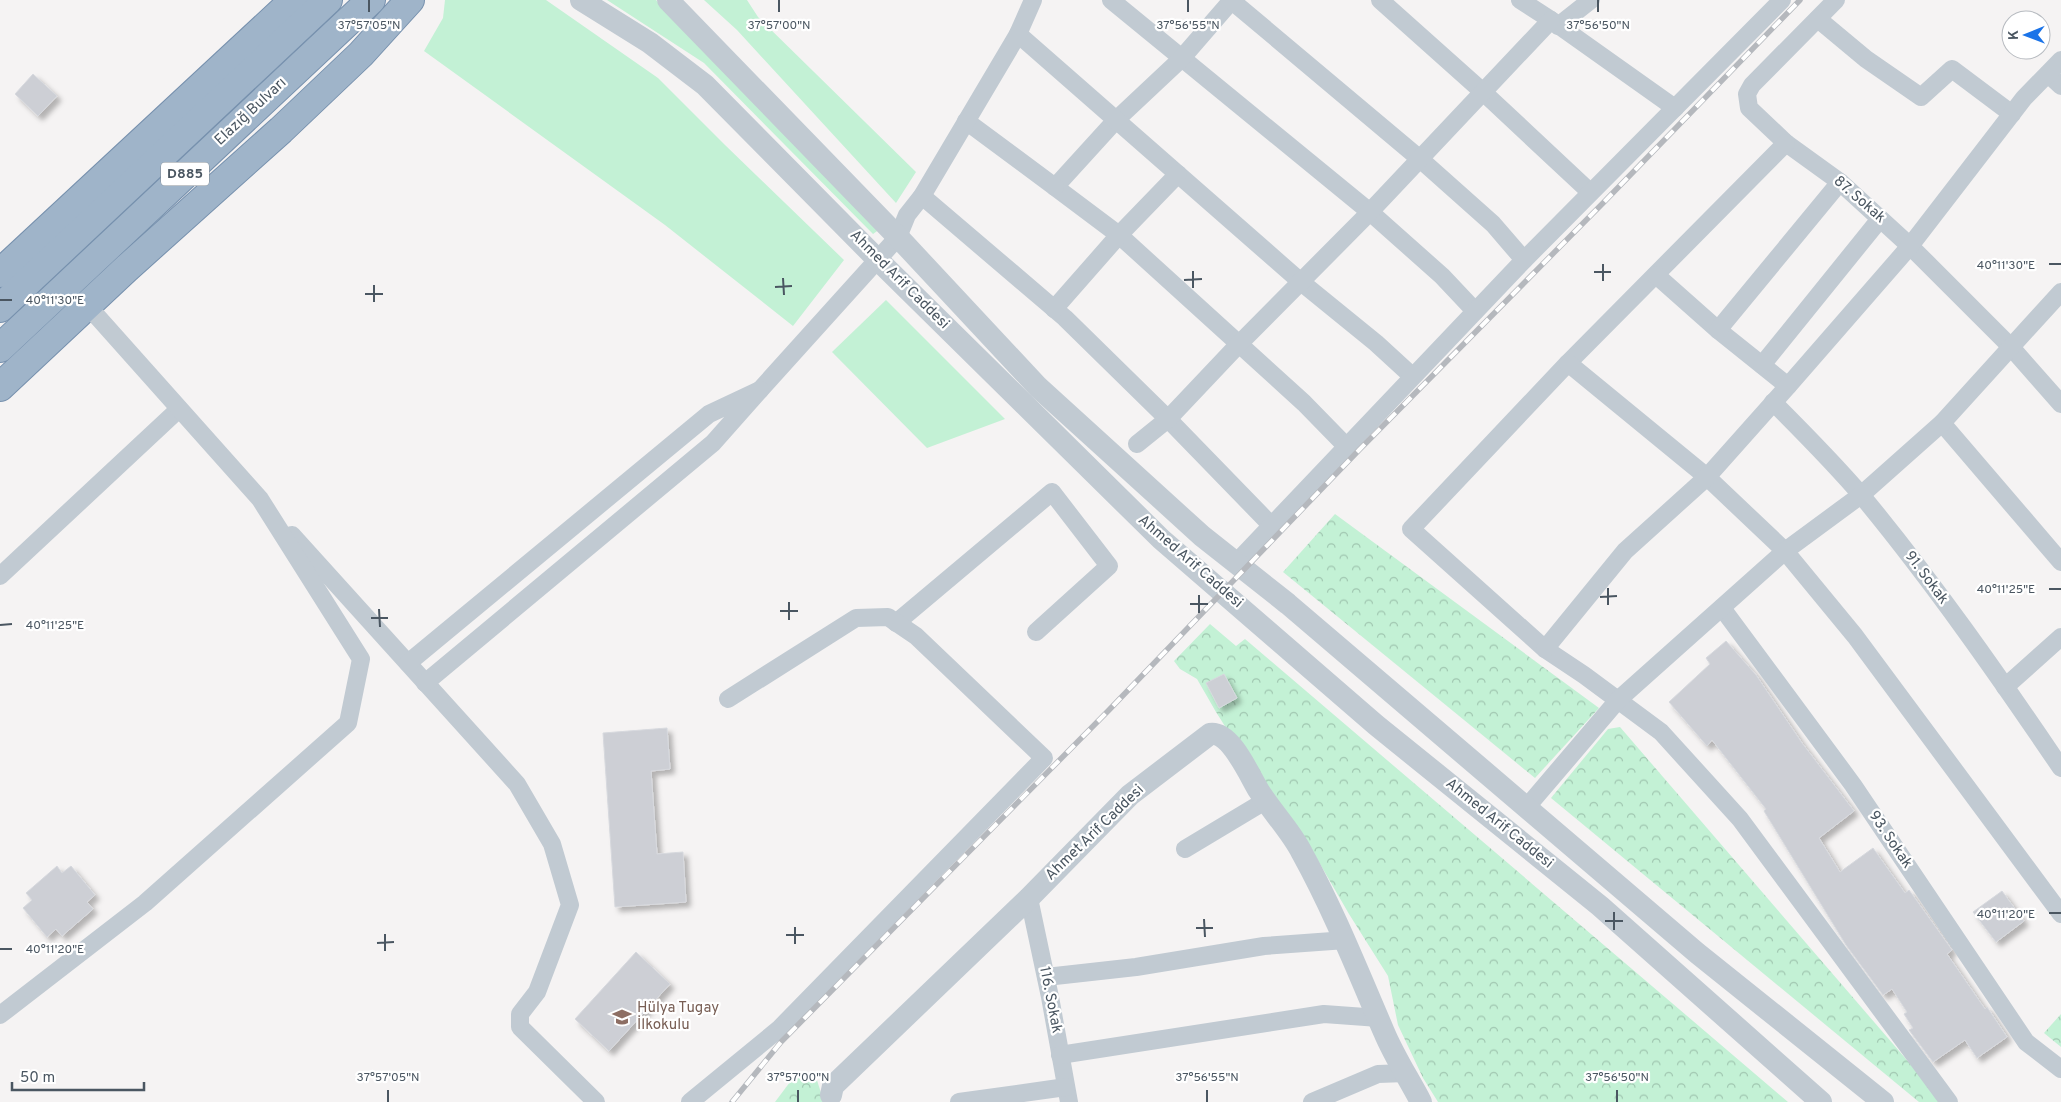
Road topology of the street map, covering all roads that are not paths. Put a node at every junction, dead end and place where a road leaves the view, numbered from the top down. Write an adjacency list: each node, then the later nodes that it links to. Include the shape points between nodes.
1 (294, 0): 42 (highway)
2 (328, 0): 38 (highway, Elazığ Bulvarı / D885)
3 (370, 0): 54 (highway, Elazığ Bulvarı / D885)
4 (410, 0): 47 (highway, via 362,54)
5 (581, 0): 40 (street, Ahmed Arif Caddesi, via 650,43 705,85)
6 (668, 0): 37 (street, Ahmed Arif Caddesi)
7 (1033, 0): 17 (street)
8 (1111, 0): 18 (street)
9 (1232, 0): 18 (street); 28 (street)
10 (1380, 0): 22 (street)
11 (1591, 0): 16 (street)
12 (1782, 0): 23 (street)
13 (1836, 0): 15 (street, 87. Sokak)
14 (1529, 2): 16 (street)
15 (1818, 20): 24 (street, via 1921,97 1952,69); 27 (street, 87. Sokak, via 1752,85 1747,94 1749,108)
16 (1555, 23): 22 (street); 23 (street)
17 (1018, 34): 25 (street); 26 (street)
18 (1181, 59): 25 (street); 34 (street)
19 (2061, 60): 20 (street)
20 (2048, 74): 21 (street); 24 (street)
21 (2061, 86)
22 (1483, 92): 28 (street); 32 (street)
23 (1674, 108): 32 (street)
24 (2012, 114): 39 (street)
25 (1116, 120): 29 (street); 31 (street)
26 (966, 121): 31 (street); 33 (street)
27 (1786, 143): 30 (street, 87. Sokak); 43 (street)
28 (1420, 159): 34 (street); 41 (street, via 1493,224)
29 (1178, 174): 36 (street); 44 (street)
30 (1840, 182): 35 (street, 87. Sokak); 51 (street)
31 (1055, 187): 36 (street)
32 (1590, 192): 41 (street)
33 (922, 196): 37 (street, via 907,215); 49 (street)
34 (1370, 212): 44 (street); 50 (street, via 1442,276)
35 (1880, 219): 39 (street, 87. Sokak); 56 (street)
36 (1120, 235): 49 (street); 52 (street)
37 (898, 237): 40 (street); 74 (street, Ahmed Arif Caddesi, via 1038,387)
38 (68, 243): 45 (highway); 48 (highway, Elazığ Bulvarı / D885)
39 (1910, 246): 53 (street, 87. Sokak); 58 (street)
40 (878, 260): 60 (street); 106 (street, Ahmed Arif Caddesi, via 1161,539 1376,725 1600,906)
41 (1524, 260): 50 (street)
42 (0, 272)
43 (1656, 275): 51 (street); 55 (street)
44 (1301, 282): 52 (street); 57 (street)
45 (0, 286)
46 (2061, 292): 53 (street)
47 (87, 305): 59 (highway); 63 (street)
48 (0, 308)
49 (1054, 309): 64 (street)
50 (1475, 311): 57 (street)
51 (1718, 330): 56 (street)
52 (1238, 345): 64 (street); 67 (street, via 1304,403)
53 (2010, 346): 62 (street, 87. Sokak); 65 (street)
54 (0, 348)
55 (1568, 363): 68 (street); 80 (street, via 1411,529)
56 (1762, 365): 58 (street)
57 (1412, 376): 67 (street)
58 (1788, 386): 61 (street)
59 (0, 387)
60 (760, 390): 81 (street, via 709,414); 82 (street, via 713,443)
61 (1774, 402): 68 (street); 69 (street, 91. Sokak)
62 (2061, 404)
63 (180, 409): 70 (street); 75 (street)
64 (1168, 419): 66 (street); 71 (street)
65 (1942, 422): 69 (street); 73 (street)
66 (1137, 444)
67 (1346, 446): 71 (street)
68 (1707, 477): 72 (street); 80 (street, via 1625,551)
69 (1861, 495): 72 (street); 83 (street, 91. Sokak, via 1938,593)
70 (260, 499): 81 (street); 94 (street, via 360,659 348,722 145,903)
71 (1270, 524): 74 (street)
72 (1785, 551): 76 (street); 91 (street, via 1855,636)
73 (2061, 562)
74 (1236, 563): 88 (street, Ahmed Arif Caddesi)
75 (0, 576)
76 (1722, 608): 85 (street); 97 (street, 93. Sokak, via 1853,785 2026,1042)
77 (896, 622): 78 (street, via 1052,492 1109,566); 84 (street, via 888,617 856,618); 102 (street, via 916,636 1044,758 779,1029)
78 (1036, 632)
79 (2061, 637): 83 (street)
80 (1545, 649): 85 (street)
81 (408, 663): 82 (street)
82 (425, 683): 101 (street, via 517,784 552,844 570,905 537,992 520,1014 520,1027)
83 (2005, 687): 86 (street, 91. Sokak)
84 (728, 699)
85 (1618, 700): 88 (street); 108 (street, via 1661,732 1740,819)
86 (2061, 768)
87 (1265, 801): 89 (street); 90 (street, Ahmet Arif Caddesi, via 1232,746 1223,736 1210,734 1130,795); 92 (street, Ahmet Arif Caddesi, via 1301,851)
88 (1526, 808): 107 (street, Ahmed Arif Caddesi, via 1697,953)
89 (1185, 849)
90 (1029, 898): 93 (street, 116. Sokak); 100 (street, Ahmet Arif Caddesi, via 834,1086)
91 (2061, 914)
92 (1346, 940): 93 (street, via 1264,946 1136,967); 95 (street, Ahmet Arif Caddesi)
93 (1046, 977): 96 (street, 116. Sokak)
94 (0, 1015)
95 (1379, 1018): 96 (street, via 1324,1014); 98 (street, Ahmet Arif Caddesi)
96 (1060, 1055): 99 (street, 116. Sokak)
97 (2061, 1068)
98 (1406, 1073): 104 (street, via 1378,1074); 105 (street, Ahmet Arif Caddesi)
99 (1067, 1094): 103 (street)
100 (832, 1099)
101 (596, 1102)
102 (690, 1102)
103 (959, 1102)
104 (1312, 1102)
105 (1421, 1102)
106 (1821, 1102)
107 (1884, 1102)
108 (1949, 1102)

